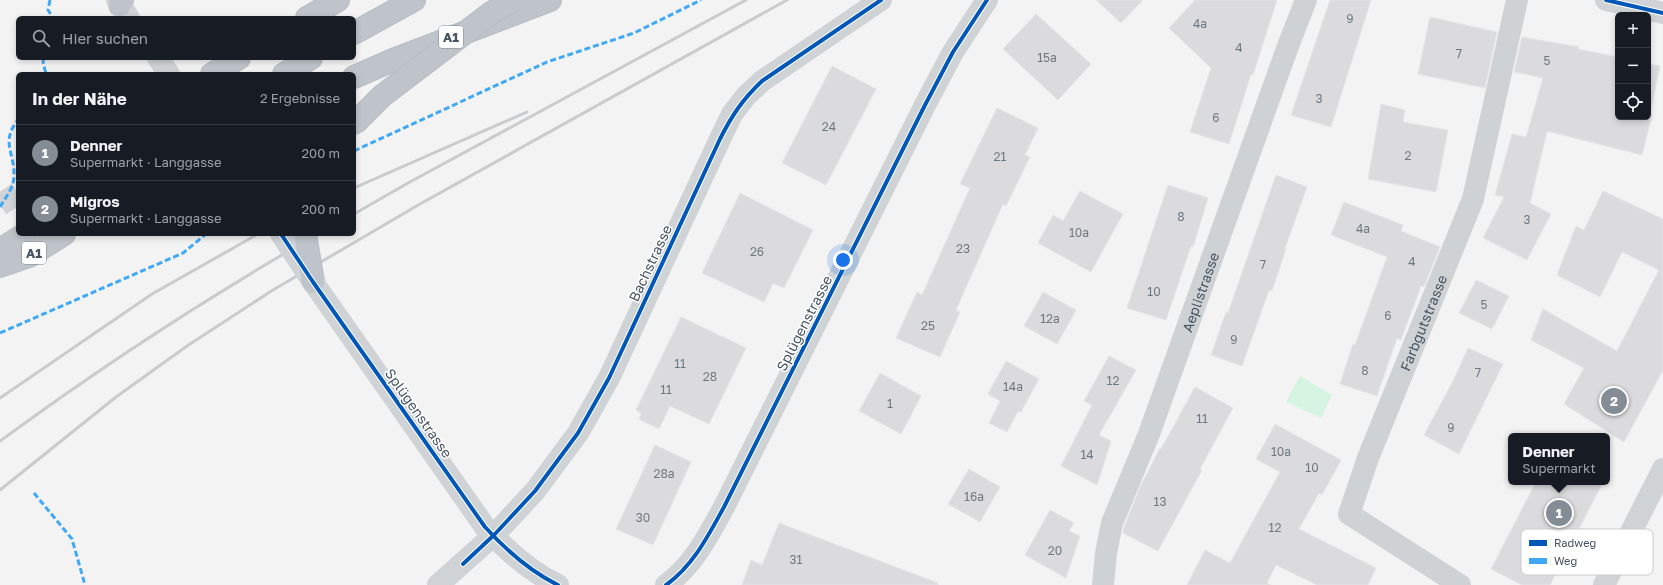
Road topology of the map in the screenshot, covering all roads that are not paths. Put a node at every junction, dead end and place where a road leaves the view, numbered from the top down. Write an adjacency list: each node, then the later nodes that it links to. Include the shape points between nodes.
1 (338, 0): 11 (highway)
2 (414, 0): 12 (highway)
3 (513, 0): 20 (highway, A1, bridge, via 491,13 382,96)
4 (550, 0): 19 (highway, A1)
5 (881, 0): 31 (main road, Bachstrasse, via 762,81 732,114 609,378 578,433 535,491 495,534)
6 (987, 0): 33 (main road, Splügenstrasse, via 953,52 925,105 724,507 698,552)
7 (1306, 0): 34 (street, Aeplistrasse, via 1154,420 1112,523)
8 (1517, 0): 35 (street, Farbgutstrasse, via 1473,199 1368,458 1350,514)
9 (1606, 0): 10 (main road)
10 (1663, 12)
11 (310, 16)
12 (356, 32)
13 (159, 60): 16 (main road)
14 (236, 60): 17 (highway)
15 (308, 60): 18 (highway)
16 (168, 72)
17 (215, 72)
18 (287, 72)
19 (356, 76)
20 (356, 122)
21 (21, 236): 25 (highway, A1)
22 (61, 236): 26 (highway, A1, via 29,256)
23 (282, 236): 27 (main road, Splügenstrasse, bridge)
24 (305, 236): 27 (highway, bridge)
25 (0, 250)
26 (0, 266)
27 (313, 282): 32 (main road, Splügenstrasse, bridge, via 485,527 520,560 542,577)
28 (1663, 469): 29 (main road)
29 (1632, 529)
30 (1609, 575): 36 (main road)
31 (438, 585)
32 (558, 585)
33 (666, 585)
34 (1103, 585)
35 (1460, 585)
36 (1604, 585)

